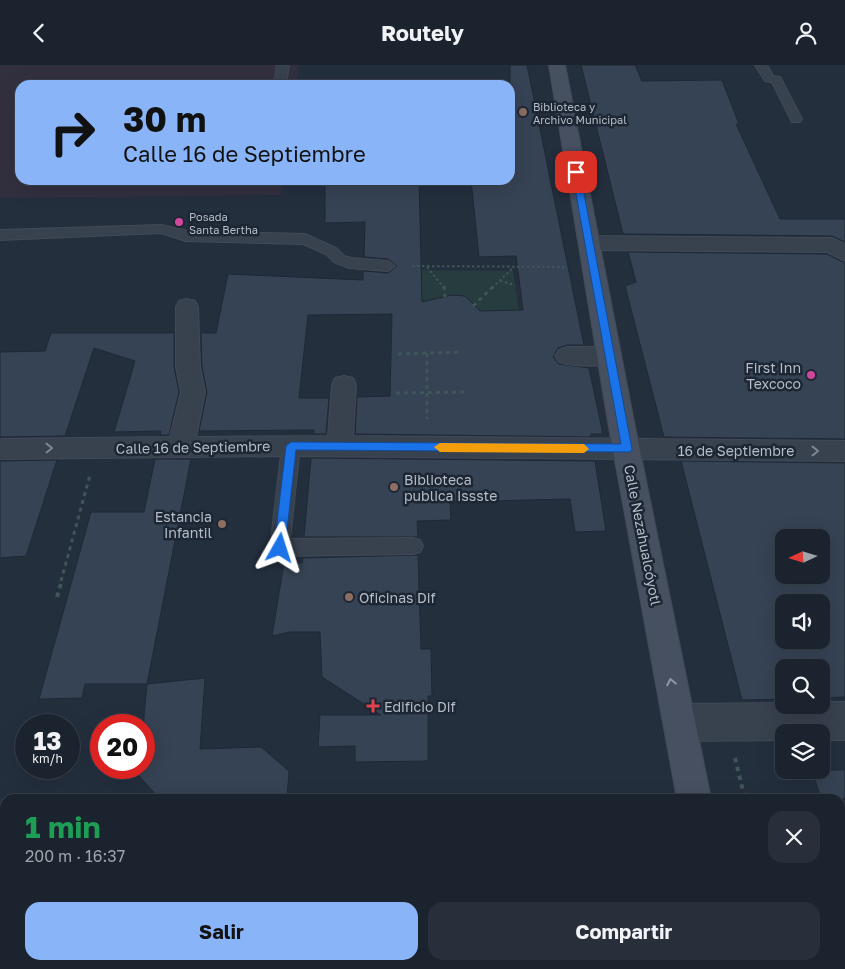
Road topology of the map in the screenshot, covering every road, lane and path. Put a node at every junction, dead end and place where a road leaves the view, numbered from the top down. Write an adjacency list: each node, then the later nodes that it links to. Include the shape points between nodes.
1 (283, 65): 4 (lane)
2 (557, 65): 7 (street, Calle Nezahualcóyotl)
3 (761, 65): 5 (lane, via 768,79 776,79)
4 (281, 80)
5 (796, 119)
6 (0, 235): 9 (lane, via 161,229 186,236 305,239 349,263)
7 (589, 243): 8 (street, via 832,245); 21 (street, Calle Nezahualcóyotl)
8 (845, 254)
9 (388, 266): 10 (path)
10 (427, 266): 11 (path); 15 (path, via 444,285)
11 (514, 267): 12 (path); 13 (path)
12 (567, 267)
13 (499, 281): 14 (path); 16 (path)
14 (515, 285)
15 (445, 297)
16 (473, 306)
17 (187, 307): 29 (street, via 188,367 193,392)
18 (461, 352): 19 (path)
19 (427, 353): 20 (path); 26 (path)
20 (398, 354)
21 (610, 356): 22 (street); 33 (street, Calle Nezahualcóyotl)
22 (567, 357)
23 (344, 385): 28 (street)
24 (464, 392): 26 (path)
25 (396, 393): 26 (path)
26 (427, 393): 30 (path)
27 (291, 446): 28 (street, Calle 16 de Septiembre); 29 (street, Calle 16 de Septiembre); 35 (lane, via 280,548)
28 (340, 446): 30 (street, Calle 16 de Septiembre)
29 (181, 447): 31 (street, Calle 16 de Septiembre)
30 (426, 447): 33 (street, Calle 16 de Septiembre)
31 (97, 448): 32 (street, Calle 16 de Septiembre, one-way to 31); 36 (path)
32 (0, 449)
33 (627, 449): 34 (street, 16 de Septiembre, one-way to 34); 38 (street, Calle Nezahualcóyotl, one-way to 33)
34 (845, 451)
35 (413, 546)
36 (57, 597)
37 (845, 713): 38 (lane)
38 (679, 723): 39 (lane); 40 (street, Calle Nezahualcóyotl)
39 (845, 729)
40 (693, 794)

